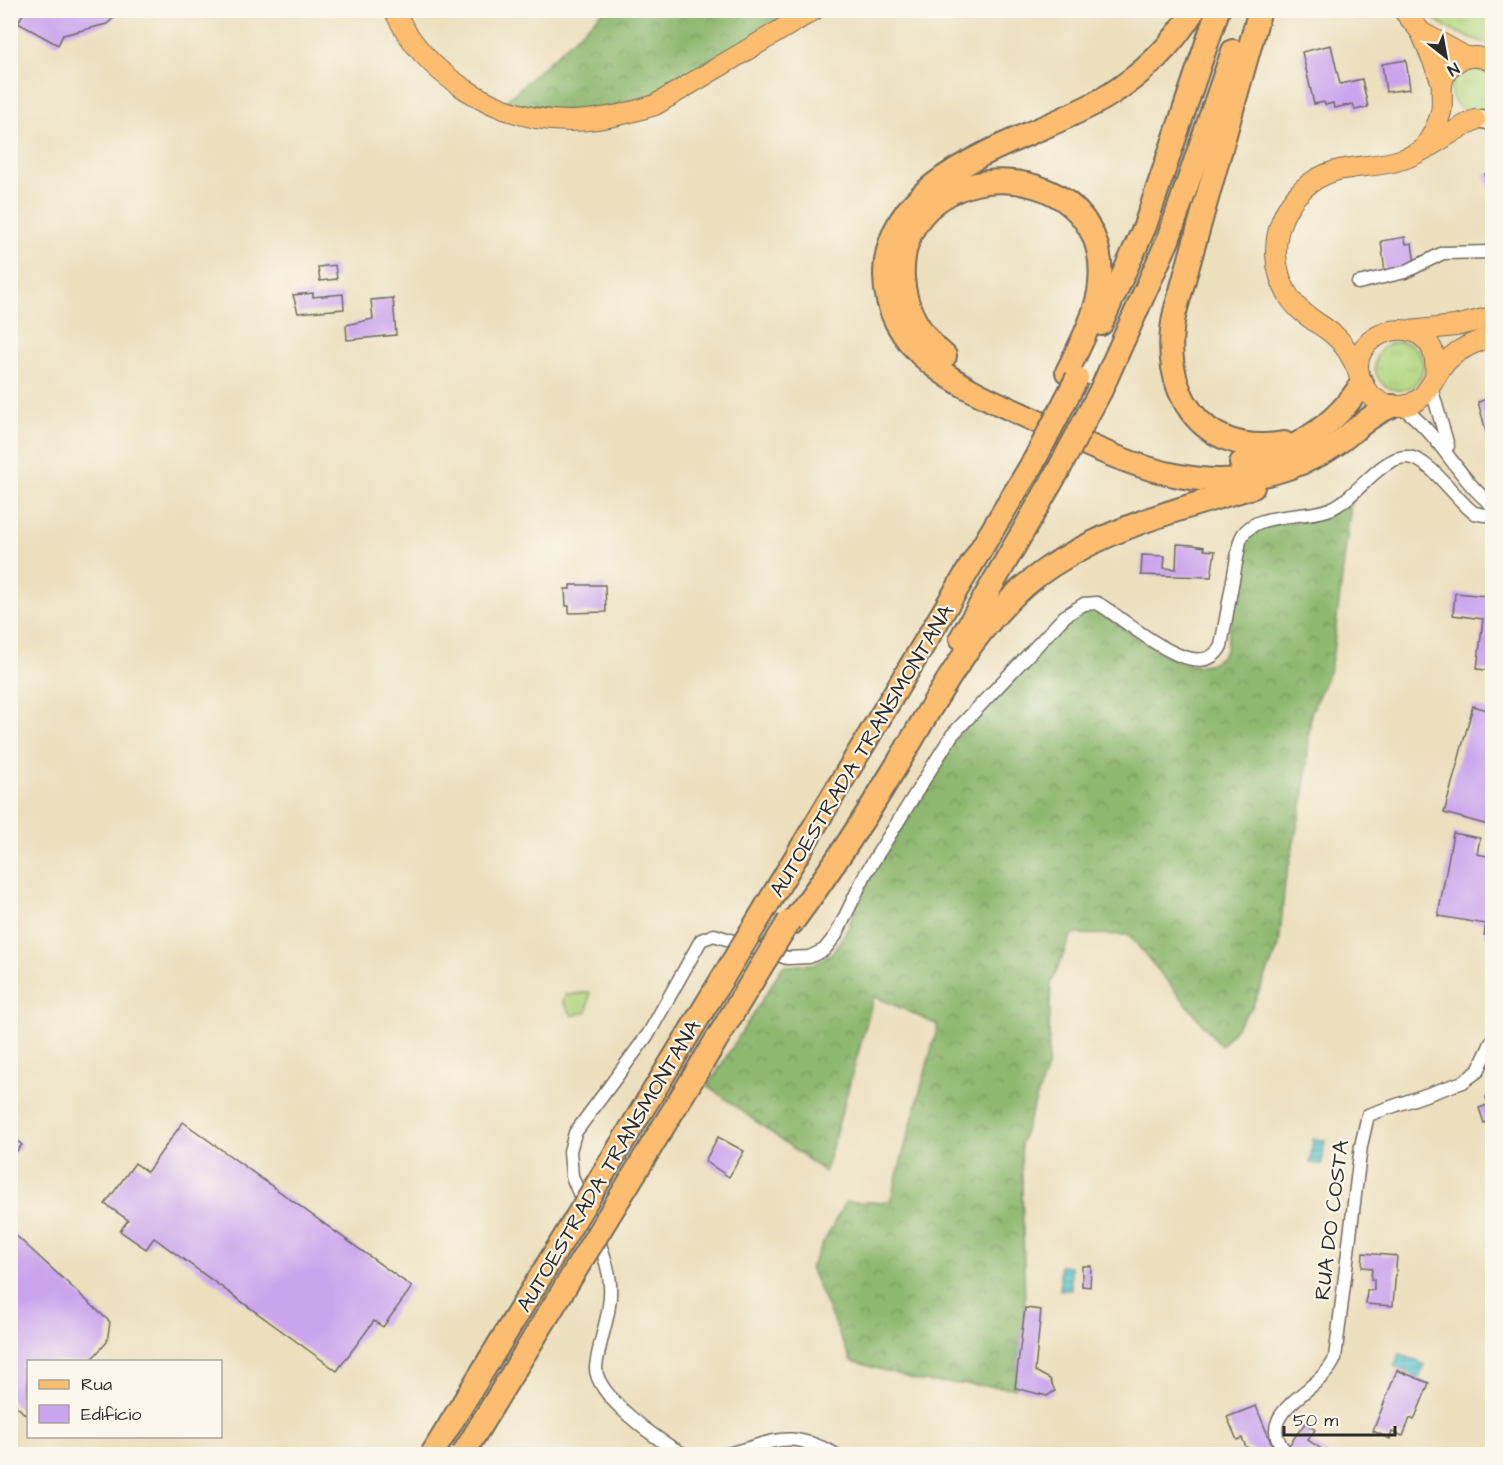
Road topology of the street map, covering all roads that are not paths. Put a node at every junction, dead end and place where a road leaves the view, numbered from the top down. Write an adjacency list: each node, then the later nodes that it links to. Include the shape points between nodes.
1 (394, 10): 2 (main road, via 408,36 426,57 462,87 517,113 567,121 627,114 655,105)
2 (814, 10)
3 (1194, 10): 25 (highway, via 1162,52 1123,86 1077,113 962,166 919,197 901,219 890,242 885,275 890,306 911,343 946,376 1131,464 1177,477 1224,480 1264,475)
4 (1218, 10): 21 (highway, AUTOESTRADA TRANSMONTANA, via 1145,226)
5 (1247, 10): 29 (highway, AUTOESTRADA TRANSMONTANA, bridge, via 1168,240 1101,390 1011,554)
6 (1260, 10): 25 (highway, via 1175,312 1170,357 1183,399 1214,432 1238,442 1263,445 1294,441)
7 (1403, 10): 8 (main road)
8 (1421, 33): 9 (main road); 11 (main road)
9 (1466, 57): 10 (main road, via 1477,56); 11 (main road, via 1450,66)
10 (1492, 62)
11 (1442, 90): 12 (main road, via 1452,112 1467,120); 13 (main road, via 1437,124)
12 (1485, 119): 13 (main road)
13 (1424, 147): 19 (main road, via 1401,160 1334,171 1302,191 1286,211 1275,245 1280,277 1299,310)
14 (1492, 252): 15 (street, via 1443,253 1405,272)
15 (1358, 283)
16 (1492, 317): 17 (main road)
17 (1410, 331): 18 (main road); 23 (main road, via 1429,344 1434,354)
18 (1382, 332): 19 (main road, via 1356,337); 22 (main road, via 1364,349)
19 (1334, 335): 22 (main road)
20 (1492, 337): 23 (main road, via 1467,346 1448,360)
21 (1072, 375): 25 (highway, via 1098,292 1099,258 1084,222 1059,198 1023,181 981,182 947,196 915,229 906,250 903,282 909,308 926,338 961,368 1148,456 1181,463 1229,464); 31 (highway, AUTOESTRADA TRANSMONTANA, bridge, via 1030,456 841,784)
22 (1361, 378): 24 (main road, via 1369,394); 25 (highway, via 1343,411)
23 (1433, 382): 24 (main road, via 1417,401); 26 (street, via 1440,425)
24 (1396, 406): 25 (highway); 26 (street, via 1426,426)
25 (1315, 445): 29 (highway, via 1306,466 1287,476 1137,522 1105,536 1052,566 1012,597 961,660 855,833)
26 (1456, 463): 27 (street)
27 (1492, 505)
28 (1492, 513): 33 (street, via 1474,513 1423,463 1404,457 1390,461 1332,508 1255,522 1240,541 1221,646 1208,658 1195,659 1157,645 1097,603 1079,606 957,728 866,873 836,935 824,950 809,957 787,958 714,935 701,940 649,1033 575,1133 569,1160 609,1277 609,1304 596,1368 598,1382 618,1407)
29 (790, 922): 32 (highway, AUTOESTRADA TRANSMONTANA, bridge)
30 (1492, 1041): 36 (street, RUA DO COSTA, via 1478,1071 1463,1082 1368,1115 1335,1359 1327,1375 1280,1415 1278,1435)
31 (432, 1455)
32 (463, 1455)
33 (684, 1455)
34 (726, 1455): 35 (street, via 788,1438)
35 (835, 1455)
36 (1288, 1455)

